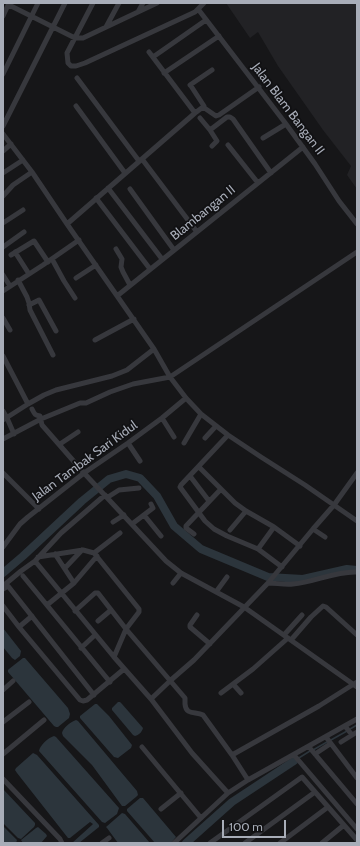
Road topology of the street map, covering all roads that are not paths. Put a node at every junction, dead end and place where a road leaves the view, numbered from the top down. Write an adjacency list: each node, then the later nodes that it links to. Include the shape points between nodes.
1 (38, 3): 12 (street)
2 (65, 3): 14 (street)
3 (93, 3): 17 (street)
4 (118, 3): 15 (street)
5 (143, 3): 10 (street)
6 (157, 3): 10 (street)
7 (204, 3): 9 (street)
8 (9, 4): 11 (street); 12 (street)
9 (199, 10): 13 (street, Jalan Blam Bangan II); 17 (street, via 106,53 71,66 67,53)
10 (138, 12): 15 (street)
11 (3, 16)
12 (31, 16): 14 (street); 22 (street)
13 (206, 20): 16 (street, Jalan Blam Bangan II); 19 (street)
14 (53, 27): 17 (street); 30 (street)
15 (106, 27): 17 (street, via 83,38)
16 (219, 36): 21 (street); 24 (street, Jalan Blam Bangan II)
17 (75, 38)
18 (149, 52): 19 (street)
19 (153, 57): 21 (street)
20 (212, 70): 26 (street, via 190,84)
21 (164, 73): 27 (street)
22 (3, 74)
23 (77, 78): 40 (street)
24 (259, 87): 26 (street, via 219,115 216,116); 29 (street, Jalan Blam Bangan II)
25 (76, 106): 44 (street)
26 (203, 107): 27 (street)
27 (195, 113): 40 (street)
28 (200, 118): 31 (street)
29 (286, 124): 33 (street); 37 (street, Jalan Blam Bangan II)
30 (3, 126)
31 (210, 130): 36 (street, via 217,141); 42 (street, via 227,117 233,119)
32 (3, 134): 34 (street)
33 (263, 138)
34 (11, 144): 38 (street); 39 (street)
35 (228, 145): 45 (street)
36 (212, 146)
37 (303, 147): 42 (street, Blambangan II); 53 (street, Jalan Blam Bangan II)
38 (3, 151)
39 (23, 160): 41 (street); 43 (street)
40 (141, 160): 44 (street); 55 (street)
41 (32, 172): 48 (street, via 13,185); 51 (street)
42 (271, 172): 45 (street, Blambangan II)
43 (3, 173)
44 (126, 173): 46 (street)
45 (258, 183): 55 (street, Blambangan II)
46 (108, 188): 49 (street); 61 (street)
47 (130, 189): 59 (street)
48 (3, 196)
49 (96, 198): 51 (street); 64 (street)
50 (23, 210): 52 (street)
51 (70, 221): 56 (street)
52 (3, 223)
53 (357, 224)
54 (24, 232): 57 (street)
55 (197, 232): 59 (street, Blambangan II)
56 (78, 240): 62 (street); 63 (street)
57 (3, 247)
58 (116, 249): 69 (street)
59 (174, 250): 61 (street, Blambangan II)
60 (357, 252): 83 (street)
61 (162, 259): 64 (street, Blambangan II)
62 (50, 260): 65 (street); 65 (street, via 34,241 13,254); 73 (street)
63 (96, 265): 67 (street); 72 (street)
64 (150, 269): 69 (street, Blambangan II)
65 (29, 274): 68 (street)
66 (3, 275): 70 (street)
67 (76, 278)
68 (18, 280): 70 (street); 74 (street)
69 (130, 285): 72 (street, Blambangan II)
70 (10, 286): 71 (street)
71 (3, 291)
72 (120, 293): 76 (street)
73 (76, 298)
74 (29, 305): 78 (street, via 39,300); 81 (street)
75 (3, 318): 77 (street)
76 (134, 319): 79 (street); 80 (street)
77 (10, 330)
78 (56, 331)
79 (95, 340)
80 (154, 349): 83 (street); 85 (street, via 123,372 56,390)
81 (53, 355)
82 (3, 356): 85 (street)
83 (170, 377): 84 (street); 91 (street, via 120,388)
84 (186, 398): 88 (street); 89 (street, Jalan Tambak Sari Kidul)
85 (28, 404): 90 (street)
86 (32, 409): 91 (street)
87 (3, 411): 90 (street)
88 (202, 414): 92 (street); 100 (street)
89 (162, 418): 96 (street); 99 (street, Jalan Tambak Sari Kidul)
90 (5, 419): 94 (street)
91 (41, 420): 94 (street); 101 (street)
92 (216, 426): 95 (street); 97 (street)
93 (78, 432): 101 (street)
94 (14, 434): 98 (street)
95 (228, 435): 103 (street); 113 (street)
96 (174, 437)
97 (205, 438)
98 (3, 440)
99 (128, 443): 102 (street); 105 (street, Jalan Tambak Sari Kidul)
100 (184, 443)
101 (60, 444): 105 (street)
102 (140, 461)
103 (199, 467): 107 (street); 109 (street)
104 (3, 473): 114 (street)
105 (84, 473): 110 (street); 114 (street, Jalan Tambak Sari Kidul)
106 (357, 473): 113 (street)
107 (190, 476): 111 (street); 116 (street, via 180,486)
108 (139, 488): 110 (street, via 119,490)
109 (221, 489): 111 (street); 115 (street)
110 (105, 495): 117 (street); 135 (street, via 61,533)
111 (209, 501): 116 (street)
112 (151, 504): 118 (street, via 153,508)
113 (334, 505): 119 (street); 124 (street)
114 (39, 509): 130 (street, Jalan Tambak Sari Kidul, via 20,524)
115 (246, 511): 122 (street); 123 (street)
116 (199, 513): 126 (street, via 186,526); 131 (street, via 214,529)
117 (124, 515): 120 (street); 121 (street)
118 (144, 515): 121 (street); 127 (street)
119 (357, 521)
120 (113, 522)
121 (132, 524): 139 (street, via 166,561)
122 (274, 527): 129 (street); 131 (street)
123 (230, 530)
124 (313, 530): 128 (street); 129 (street)
125 (120, 533): 134 (street)
126 (194, 534)
127 (161, 536)
128 (325, 536)
129 (300, 546): 137 (street)
130 (3, 547)
131 (258, 549): 137 (street)
132 (83, 550): 133 (street); 134 (street); 136 (street)
133 (55, 554): 135 (street); 136 (street)
134 (95, 555): 143 (street); 159 (street, via 140,610)
135 (37, 559): 145 (street); 148 (street)
136 (65, 568): 143 (street)
137 (281, 568): 142 (street)
138 (357, 572): 142 (street, via 342,572 293,584)
139 (181, 573): 144 (street); 147 (street)
140 (23, 576): 149 (street)
141 (226, 577): 147 (street)
142 (269, 582): 151 (street)
143 (74, 583): 148 (street)
144 (174, 583)
145 (3, 586)
146 (3, 589): 156 (street, via 8,586)
147 (216, 592): 151 (street)
148 (62, 594): 149 (street); 153 (street)
149 (47, 605): 164 (street)
150 (3, 606): 158 (street)
151 (244, 607): 162 (street); 163 (street)
152 (111, 610): 153 (street, via 98,593 95,593); 157 (street); 159 (street)
153 (75, 611): 160 (street)
154 (197, 615): 163 (street, via 190,627)
155 (302, 615): 162 (street)
156 (32, 616): 158 (street); 175 (street)
157 (98, 622)
158 (19, 627): 175 (street, via 80,700 87,700)
159 (126, 629): 165 (street); 167 (street)
160 (95, 635): 164 (street); 165 (street)
161 (357, 635): 162 (street, via 323,606)
162 (288, 638): 170 (street); 171 (street)
163 (210, 644): 167 (street)
164 (81, 648): 169 (street)
165 (114, 657): 166 (street)
166 (124, 669): 169 (street); 176 (street)
167 (170, 680): 176 (street); 187 (street, via 185,698 188,711 203,716)
168 (13, 682): 172 (street)
169 (110, 682): 175 (street)
170 (233, 684): 173 (street); 174 (street)
171 (356, 684): 187 (street)
172 (3, 690)
173 (221, 692)
174 (241, 693)
175 (94, 695)
176 (151, 699): 194 (street, via 192,753)
177 (29, 702): 180 (street)
178 (357, 719): 181 (street)
179 (44, 720): 186 (street)
180 (3, 722)
181 (350, 731): 182 (street); 183 (street)
182 (328, 741): 185 (street); 185 (street); 189 (street)
183 (341, 742)
184 (142, 747): 193 (street)
185 (312, 750): 188 (street); 195 (street)
186 (3, 754)
187 (232, 755): 191 (street)
188 (295, 757): 191 (street); 200 (street)
189 (357, 778)
190 (3, 779): 203 (street)
191 (248, 780): 194 (street)
192 (316, 792): 196 (street); 206 (street, via 302,777); 207 (street)
193 (181, 793): 197 (street); 198 (street)
194 (228, 793): 198 (street)
195 (357, 804)
196 (328, 807): 199 (street); 208 (street)
197 (161, 809)
198 (201, 818): 205 (street)
199 (344, 826): 202 (street); 209 (street)
200 (357, 829)
201 (109, 838): 204 (street)
202 (357, 840)
203 (62, 843)
204 (102, 843)
205 (174, 843)
206 (210, 843)
207 (245, 843)
208 (280, 843)
209 (322, 843)

